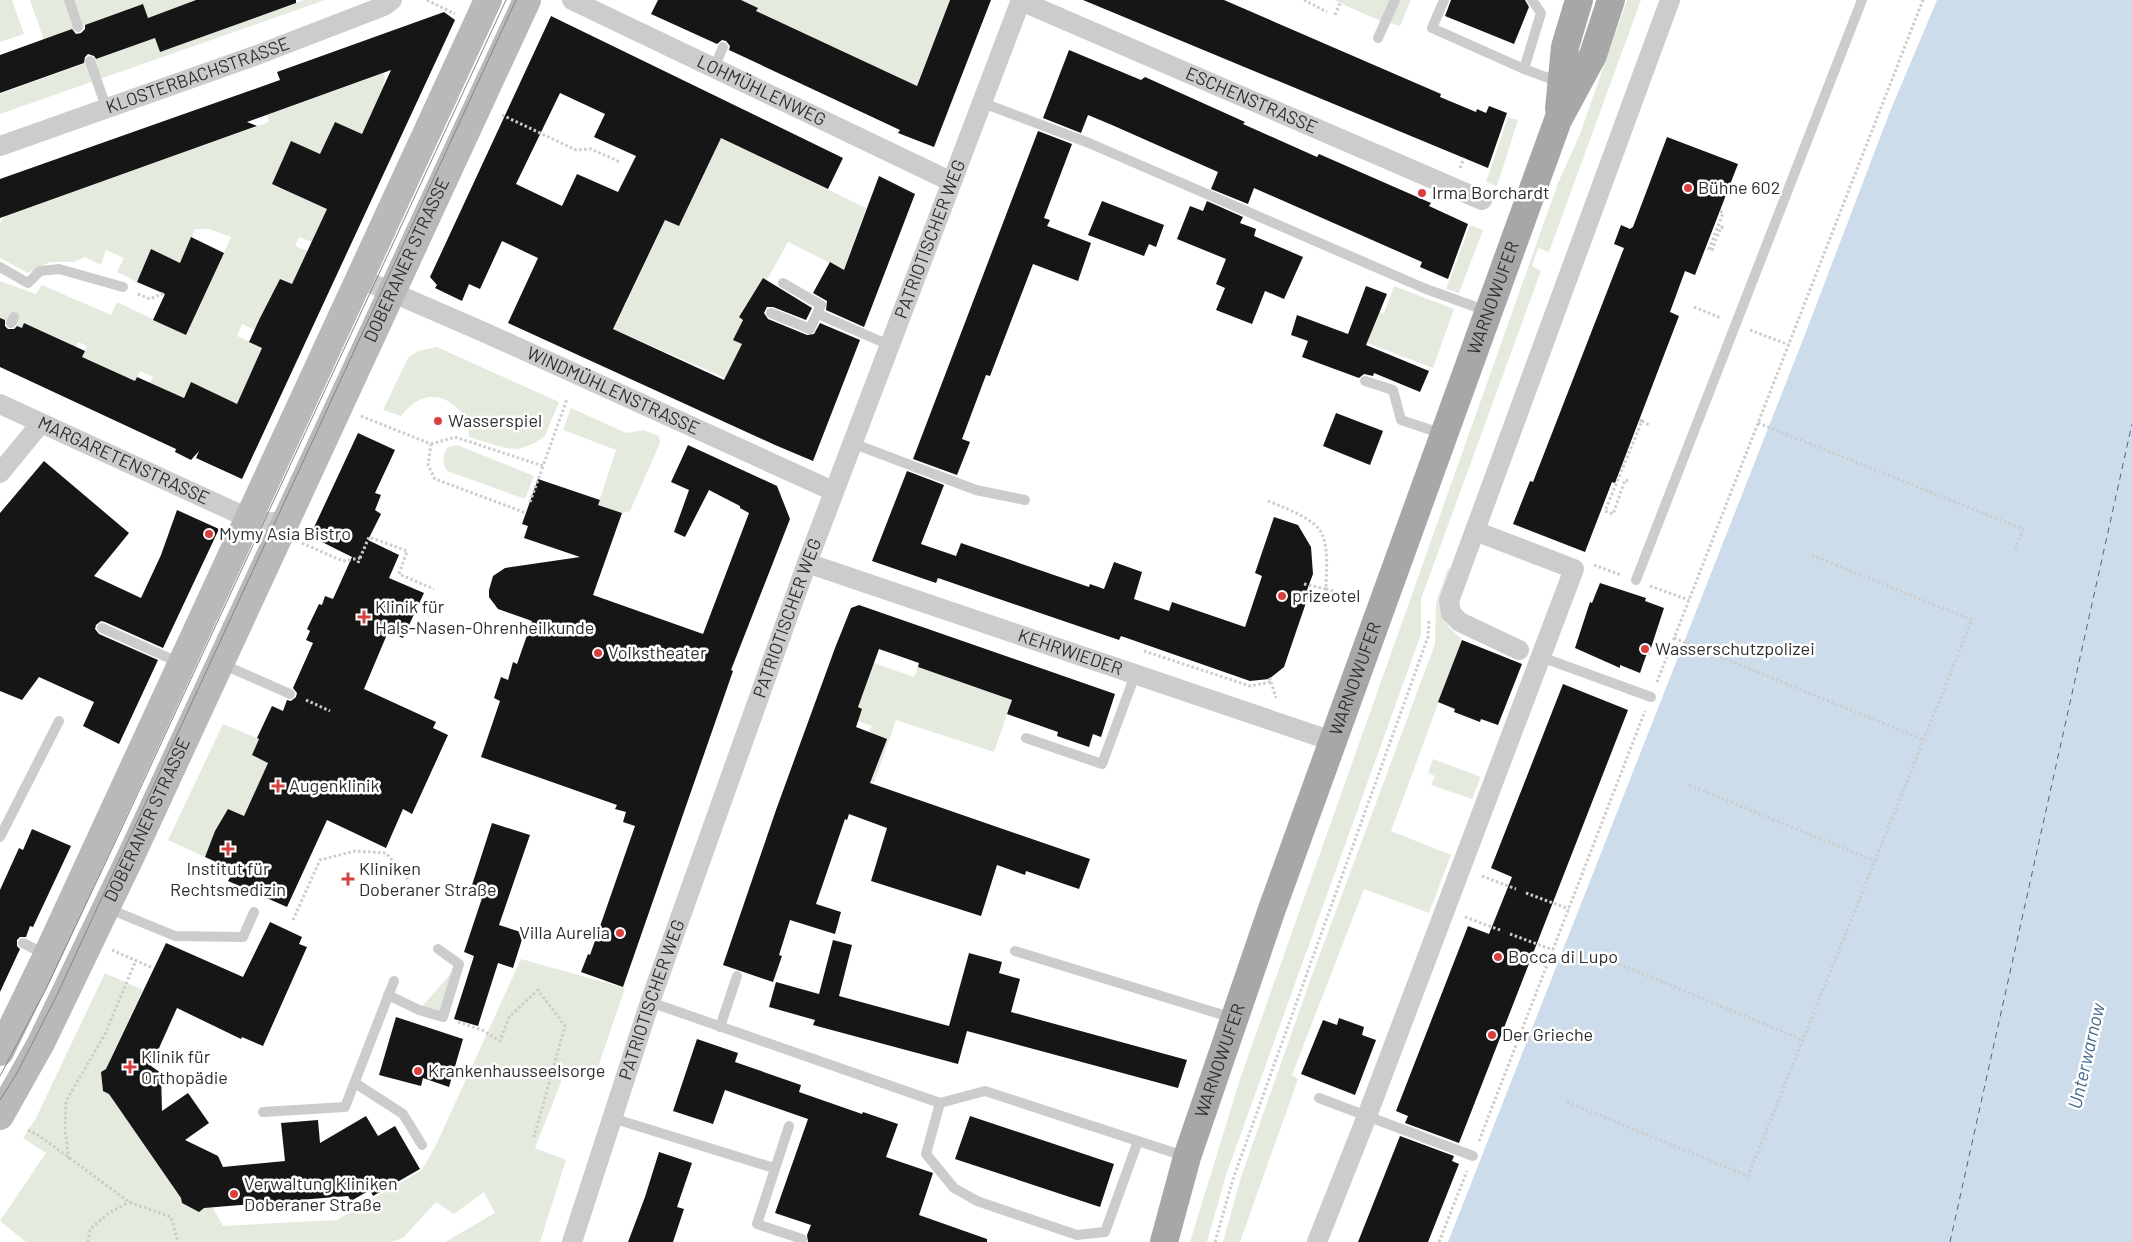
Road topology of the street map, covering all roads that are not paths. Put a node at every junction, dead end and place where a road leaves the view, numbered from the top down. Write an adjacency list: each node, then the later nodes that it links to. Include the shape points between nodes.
1 (69, 0): 14 (lane)
2 (392, 0): 22 (street, KLOSTERBACHSTRASSE, via 384,6 257,55)
3 (488, 0): 28 (street, DOBERANER STRASSE)
4 (527, 0): 31 (street, DOBERANER STRASSE)
5 (572, 0): 18 (street, LOHMÜHLENWEG)
6 (1021, 0): 21 (street, PATRIOTISCHER WEG); 26 (street, ESCHENSTRASSE)
7 (1395, 0): 15 (lane)
8 (1444, 0): 19 (lane, via 1432,28)
9 (1532, 0): 19 (lane, via 1541,12)
10 (1579, 0): 20 (main road, WARNOWUFER, via 1565,47)
11 (1611, 0): 23 (main road, WARNOWUFER, via 1593,55)
12 (1670, 0): 46 (street)
13 (1862, 0): 48 (lane)
14 (78, 27)
15 (1378, 38)
16 (723, 47): 18 (lane)
17 (90, 61): 22 (lane)
18 (714, 68): 25 (street, LOHMÜHLENWEG)
19 (1524, 69): 20 (lane)
20 (1561, 82): 23 (main road, WARNOWUFER)
21 (983, 103): 25 (street, PATRIOTISCHER WEG); 32 (lane, via 1089,144 1426,289)
22 (106, 107): 24 (street, KLOSTERBACHSTRASSE)
23 (1558, 120): 32 (main road, WARNOWUFER)
24 (0, 146)
25 (952, 182): 35 (street, PATRIOTISCHER WEG)
26 (1482, 200)
27 (0, 267): 30 (lane, via 28,283 40,271 59,269)
28 (359, 278): 31 (street, WINDMÜHLENSTRASSE); 44 (street, DOBERANER STRASSE)
29 (783, 283): 34 (lane, via 821,305)
30 (123, 287)
31 (392, 293): 42 (street, WINDMÜHLENSTRASSE); 45 (street, DOBERANER STRASSE)
32 (1487, 311): 39 (main road, WARNOWUFER)
33 (771, 312): 34 (lane, via 810,329)
34 (818, 314): 35 (lane)
35 (889, 345): 40 (street, PATRIOTISCHER WEG)
36 (1365, 381): 39 (lane, via 1393,390 1401,420)
37 (0, 404): 38 (street, MARGARETENSTRASSE)
38 (41, 423): 41 (street); 44 (street, MARGARETENSTRASSE)
39 (1443, 434): 59 (main road, WARNOWUFER)
40 (852, 443): 42 (street, PATRIOTISCHER WEG); 43 (lane, via 976,490)
41 (0, 473)
42 (833, 492): 47 (street, PATRIOTISCHER WEG)
43 (1024, 500)
44 (248, 518): 45 (street); 52 (street, DOBERANER STRASSE)
45 (291, 530): 53 (street, DOBERANER STRASSE)
46 (1475, 531): 50 (street, via 1449,601 1451,613 1460,622); 51 (street, via 1574,569)
47 (804, 570): 54 (street, KEHRWIEDER); 70 (street, PATRIOTISCHER WEG)
48 (1636, 580)
49 (102, 628): 52 (lane)
50 (1519, 650)
51 (1541, 657): 56 (lane); 79 (street)
52 (181, 663): 66 (street, DOBERANER STRASSE)
53 (221, 664): 55 (lane); 61 (street, DOBERANER STRASSE)
54 (1135, 675): 58 (lane, via 1102,764); 59 (street, KEHRWIEDER)
55 (290, 694)
56 (1651, 697)
57 (58, 721): 60 (lane)
58 (1026, 738)
59 (1332, 741): 71 (main road, WARNOWUFER)
60 (0, 837)
61 (106, 908): 62 (lane, via 176,936 243,938); 78 (street, DOBERANER STRASSE, via 41,1043)
62 (254, 912)
63 (23, 943): 66 (lane)
64 (438, 949): 69 (lane, via 459,964 443,1016 419,1010)
65 (1015, 951): 71 (lane)
66 (47, 955): 73 (street, DOBERANER STRASSE)
67 (737, 976): 72 (lane)
68 (394, 981): 69 (lane)
69 (388, 994): 74 (lane)
70 (650, 1002): 72 (lane); 80 (street, PATRIOTISCHER WEG)
71 (1234, 1018): 84 (main road, WARNOWUFER)
72 (720, 1027): 76 (lane)
73 (0, 1052)
74 (354, 1083): 77 (lane, via 345,1107); 83 (lane, via 402,1114)
75 (1320, 1098): 79 (lane)
76 (940, 1103): 82 (lane, via 985,1090); 82 (lane, via 926,1154 954,1188 977,1201 1077,1235 1105,1232)
77 (263, 1112)
78 (0, 1116)
79 (1367, 1116): 85 (lane); 90 (street)
80 (612, 1118): 86 (lane); 88 (street, PATRIOTISCHER WEG)
81 (789, 1126): 86 (lane)
82 (1138, 1141): 84 (lane)
83 (422, 1145)
84 (1187, 1156): 89 (main road, WARNOWUFER)
85 (1473, 1156)
86 (774, 1168): 87 (lane, via 756,1224)
87 (802, 1239)
88 (572, 1242)
89 (1164, 1242)
90 (1317, 1242)

